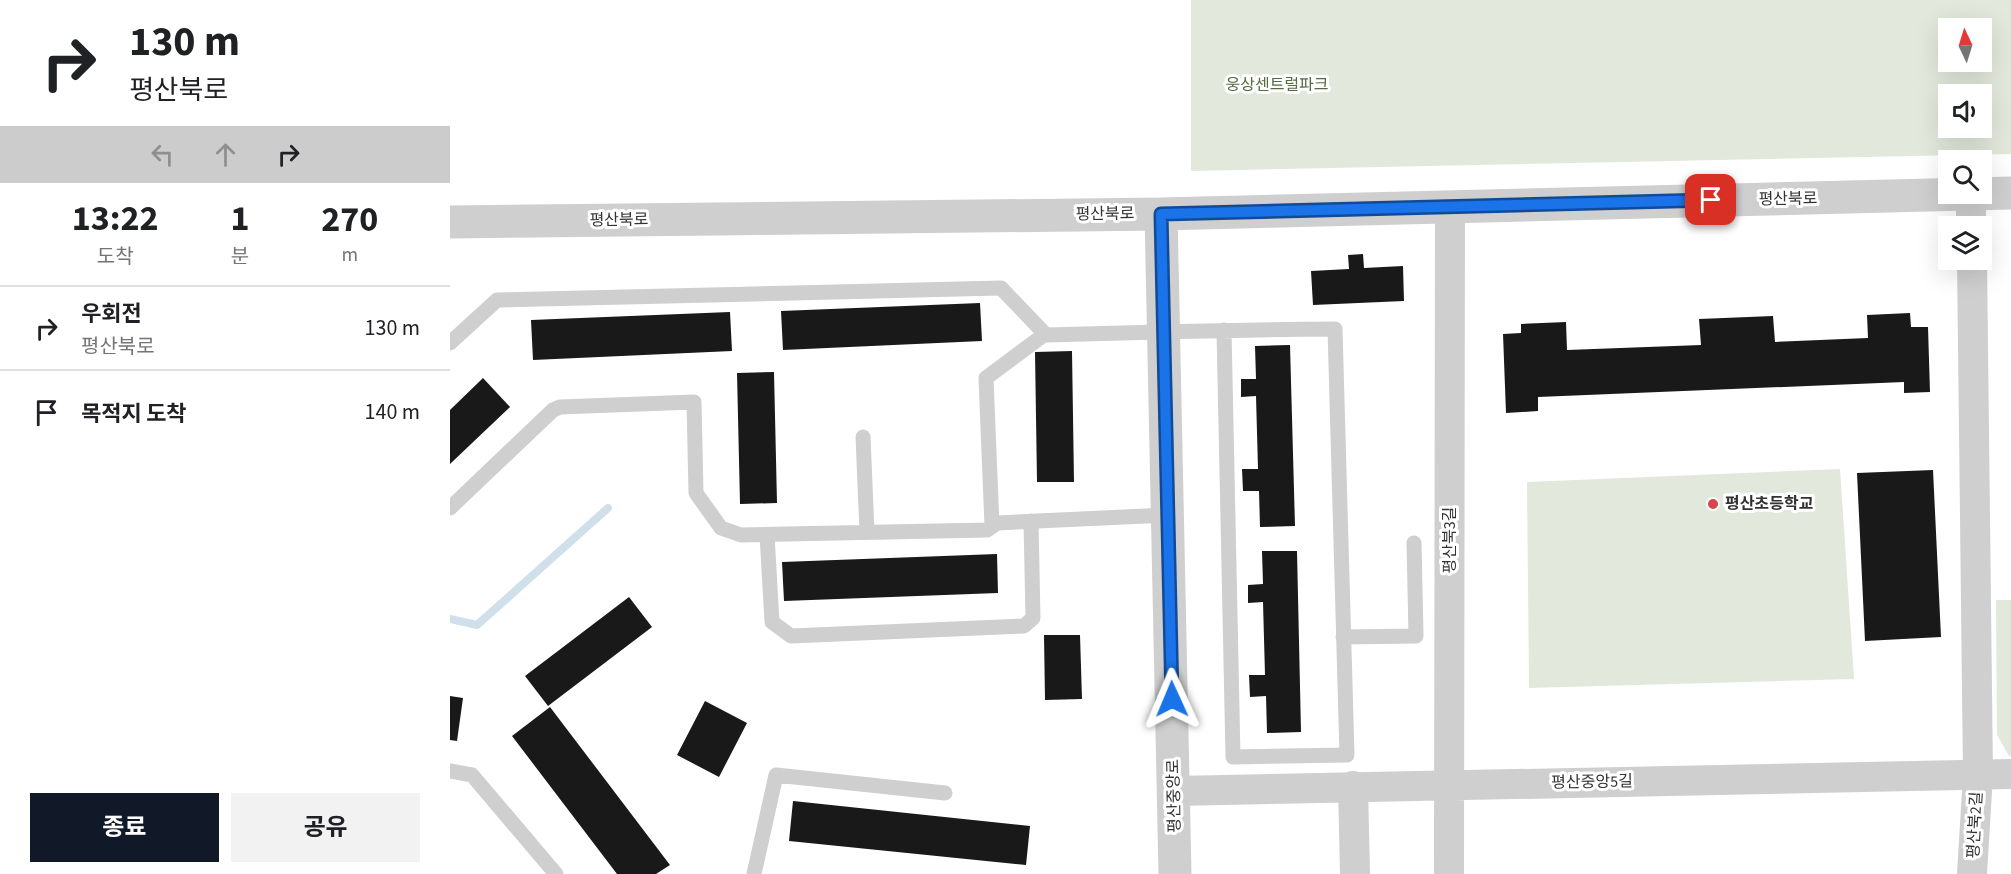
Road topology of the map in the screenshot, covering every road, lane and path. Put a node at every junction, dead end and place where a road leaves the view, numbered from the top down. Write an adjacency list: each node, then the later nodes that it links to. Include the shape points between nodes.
1 (2011, 193): 3 (street, 평산북로)
2 (1450, 206): 3 (street, 평산북로); 4 (street, 평산북로); 23 (street, 평산북3길)
3 (1971, 211)
4 (1161, 214): 5 (street, 평산북로); 8 (street, 평산중앙로)
5 (450, 222)
6 (1972, 270): 22 (street, 평산북2길)
7 (1224, 330): 8 (lane); 19 (lane, via 1335,329); 19 (lane, via 1233,757 1347,755)
8 (1163, 331): 9 (lane); 13 (street, 평산중앙로)
9 (1045, 334): 10 (lane, via 1002,288 497,300); 15 (lane, via 986,378)
10 (450, 344)
11 (863, 437): 16 (lane)
12 (450, 508): 17 (lane, via 560,406 694,402 696,493 721,528 741,535)
13 (1167, 515): 14 (lane); 25 (street, 평산중앙로)
14 (1031, 521): 15 (lane, via 997,522); 17 (lane, via 1033,618 1024,626 791,636 772,622)
15 (992, 526): 16 (lane, via 987,530)
16 (867, 532): 17 (lane)
17 (767, 535)
18 (1414, 543): 19 (lane, via 1416,636)
19 (1343, 637)
20 (450, 771): 27 (lane, via 472,775)
21 (2011, 774): 22 (street, 평산중앙5길)
22 (1978, 776): 23 (street, 평산중앙5길); 32 (street, 평산북2길)
23 (1449, 784): 24 (street, 평산중앙5길); 31 (street, 평산북3길)
24 (1353, 786): 25 (street, 평산중앙5길); 30 (street)
25 (1174, 790): 29 (street, 평산중앙로)
26 (945, 794): 28 (lane, via 776,775)
27 (556, 874)
28 (754, 874)
29 (1175, 874)
30 (1355, 874)
31 (1449, 874)
32 (1972, 874)

